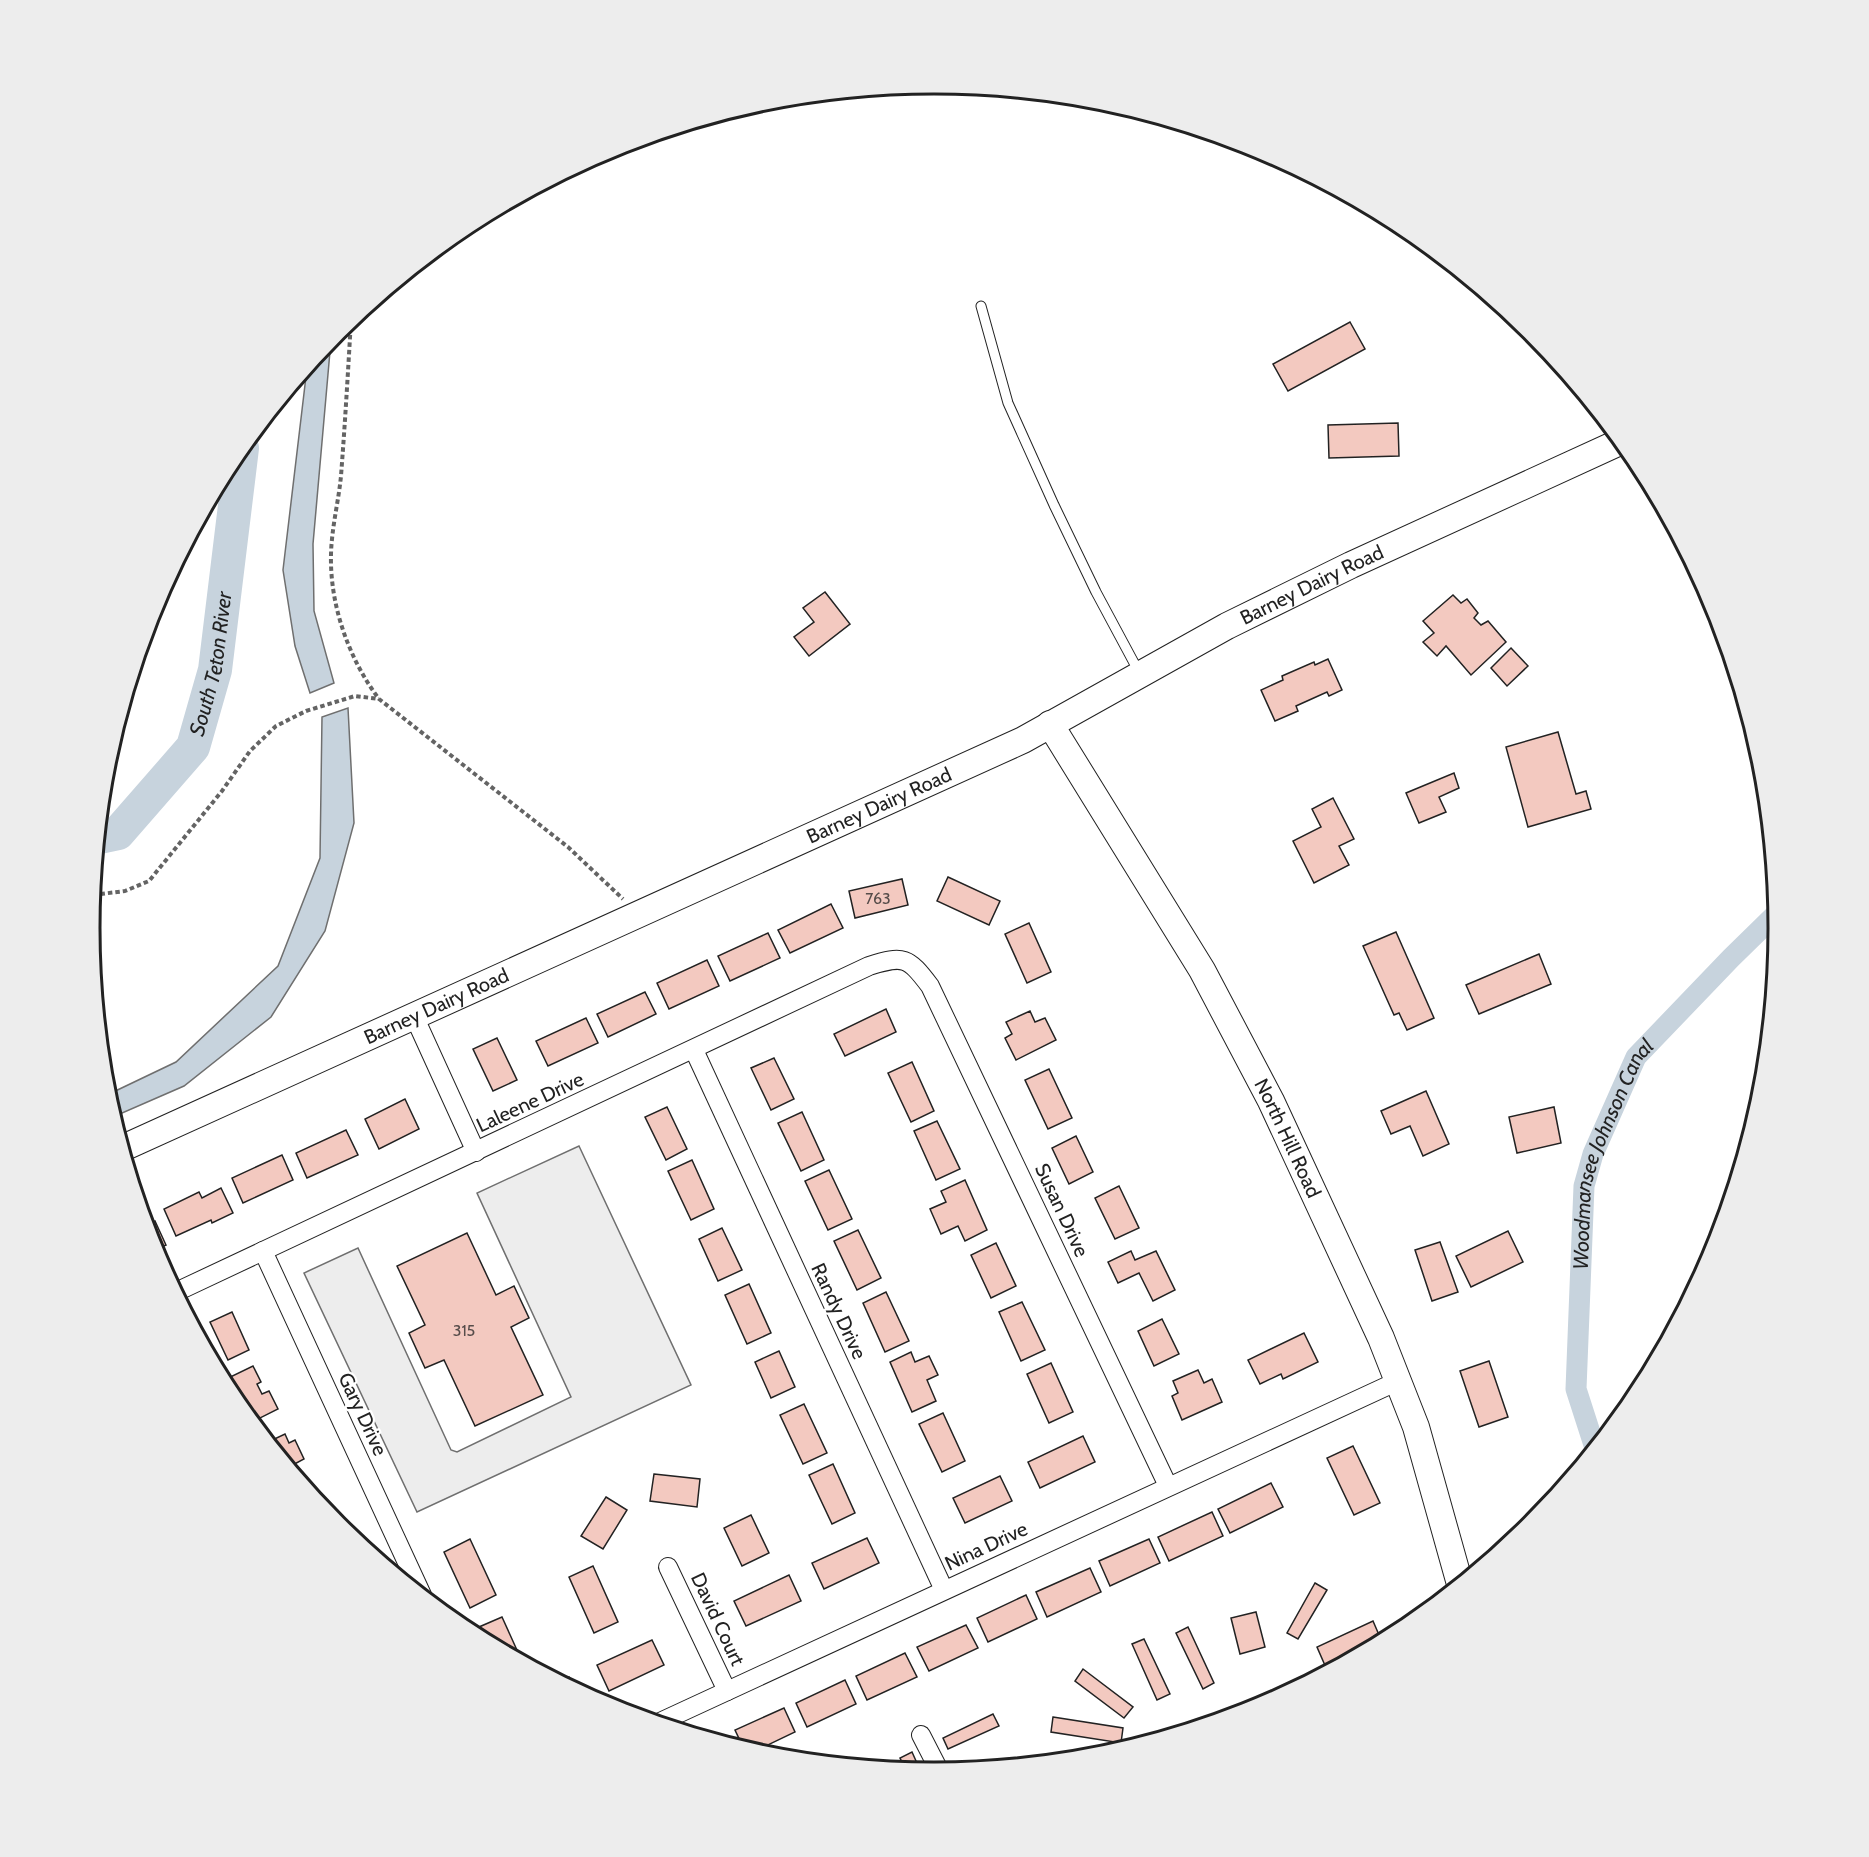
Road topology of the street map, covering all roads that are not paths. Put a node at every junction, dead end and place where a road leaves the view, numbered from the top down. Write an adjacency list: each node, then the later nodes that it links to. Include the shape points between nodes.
1 (981, 306): 3 (lane, via 1008,403 1096,592)
2 (1613, 445): 3 (street, Barney Dairy Road, via 1351,565)
3 (1140, 674): 4 (street, Barney Dairy Road)
4 (1050, 724): 6 (street, Barney Dairy Road, via 1002,750); 12 (street, North Hill Road, via 1228,1017 1271,1101)
5 (905, 961): 7 (street, Laleene Drive, via 890,960 869,966); 13 (street, Susan Drive, via 915,966 930,986)
6 (414, 1016): 8 (street, Barney Dairy Road); 9 (street)
7 (694, 1050): 9 (street, Laleene Drive); 17 (street, Randy Drive)
8 (129, 1145)
9 (476, 1152): 10 (street, Laleene Drive)
10 (263, 1251): 11 (street, Laleene Drive); 16 (street, Gary Drive)
11 (183, 1289)
12 (1398, 1381): 13 (street, Nina Drive); 15 (street, North Hill Road, via 1416,1426)
13 (1168, 1486): 17 (street, Nina Drive)
14 (668, 1567): 18 (street, David Court)
15 (1458, 1577)
16 (415, 1581)
17 (944, 1590): 18 (street, Nina Drive)
18 (727, 1691): 19 (street, Nina Drive)
19 (668, 1719)
20 (921, 1735): 21 (street)
21 (935, 1762)

